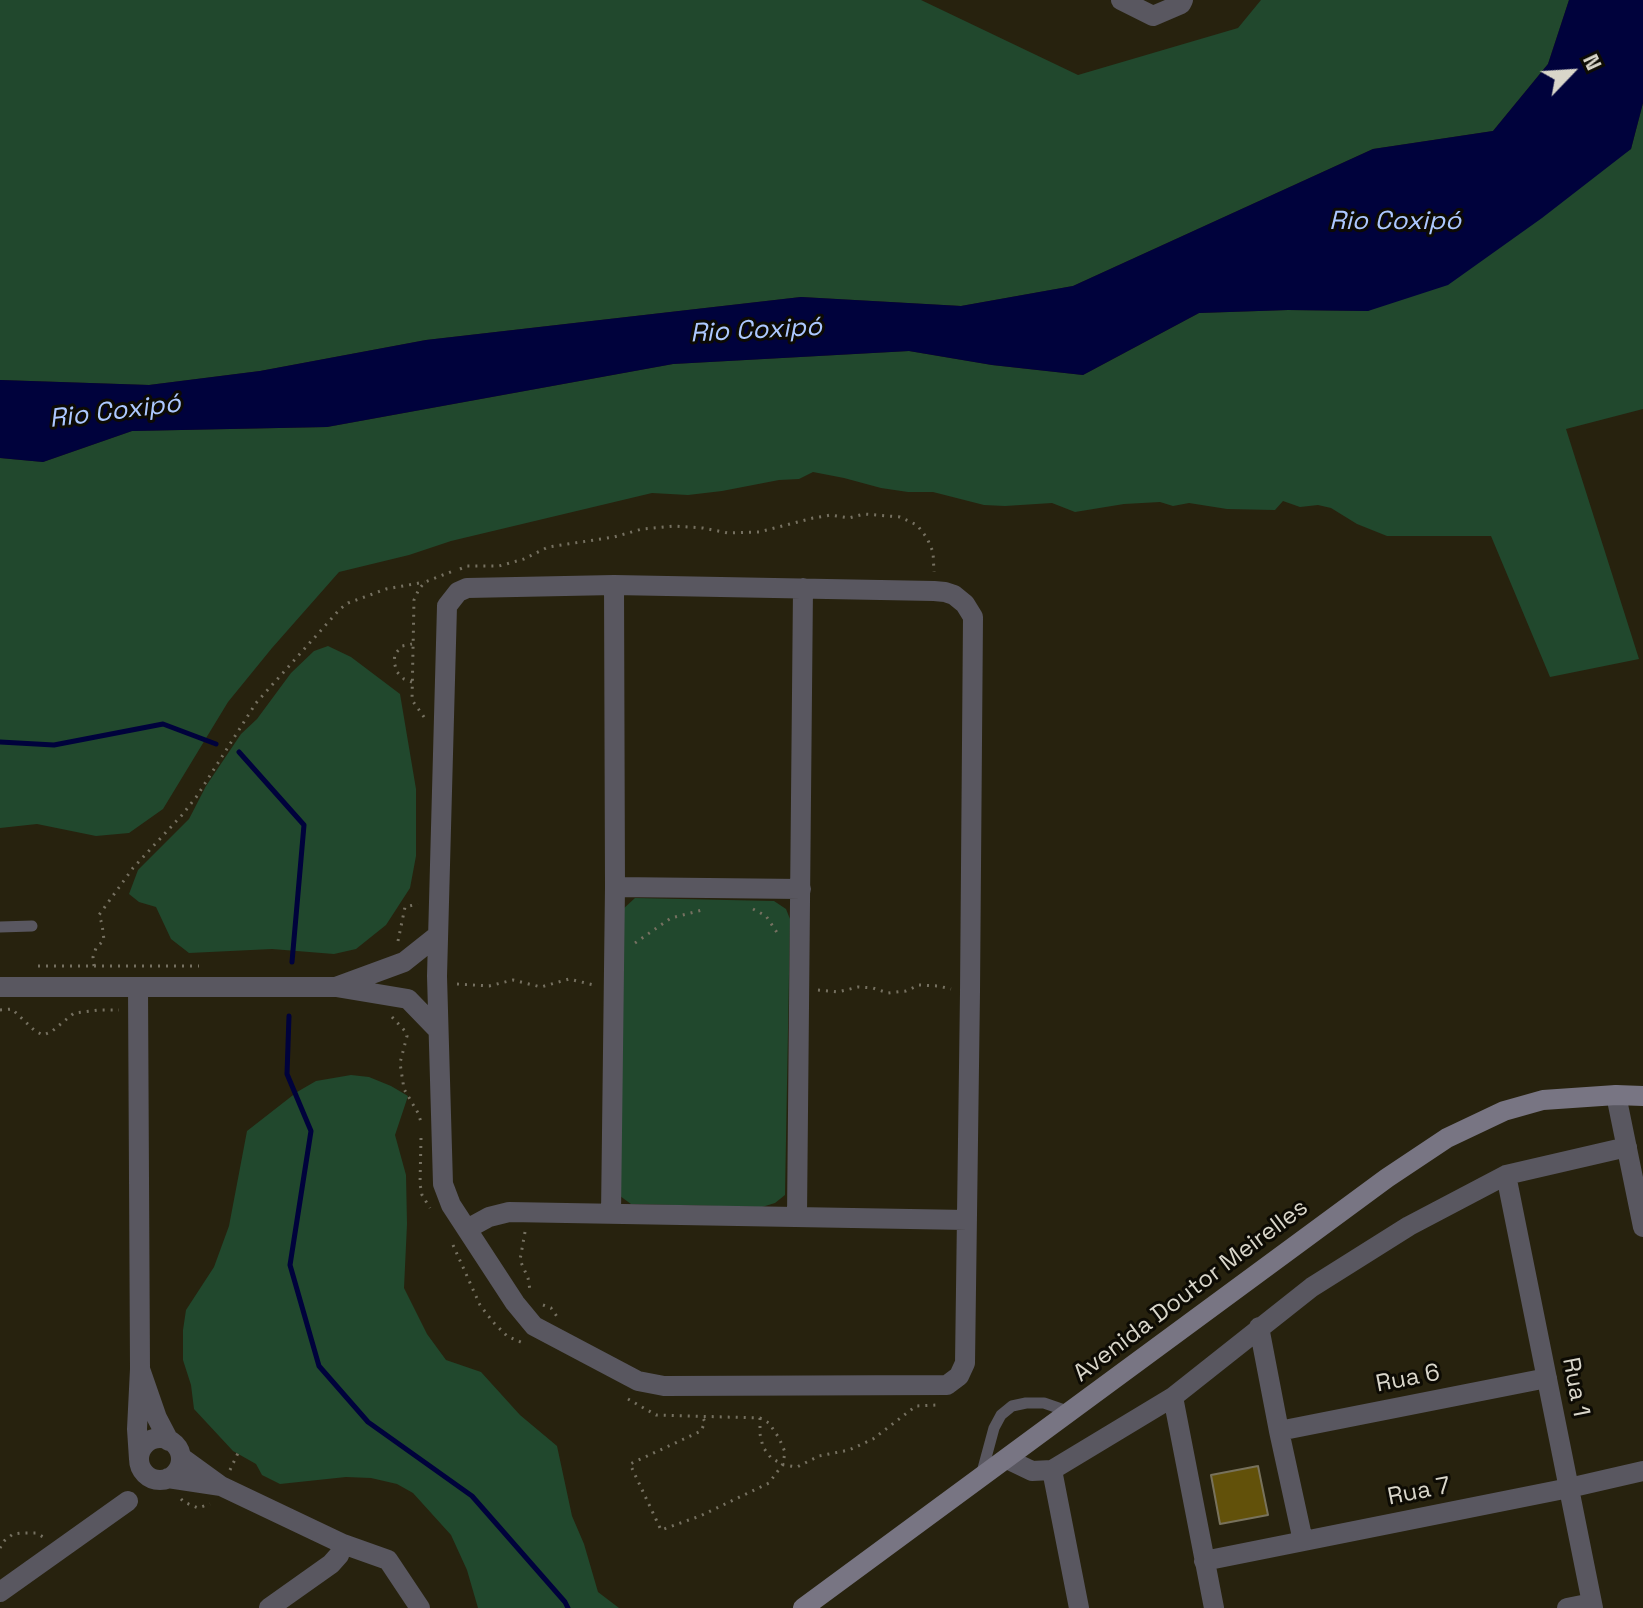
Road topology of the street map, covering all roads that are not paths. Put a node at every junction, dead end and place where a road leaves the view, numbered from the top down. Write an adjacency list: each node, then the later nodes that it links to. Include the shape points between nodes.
1 (1121, 0): 2 (street, via 1153,16)
2 (1183, 0)
3 (614, 585): 4 (street); 5 (street); 9 (street, via 467,588 447,606)
4 (803, 588): 6 (street); 20 (street, via 945,592 965,604 973,617)
5 (615, 887): 6 (street); 18 (street)
6 (801, 889): 19 (street)
7 (32, 926): 8 (lane)
8 (0, 927)
9 (438, 935): 12 (street, via 404,962); 13 (street)
10 (0, 987): 11 (street)
11 (138, 987): 12 (street); 24 (street)
12 (336, 987): 13 (street, via 408,999)
13 (438, 1030): 22 (street, via 443,1184)
14 (1616, 1095): 15 (street, Avenida Doutor Meirelles); 16 (street); 27 (street, Avenida Doutor Meirelles, via 1543,1100 1504,1111 1447,1138)
15 (1643, 1096)
16 (1627, 1147): 17 (street); 21 (street)
17 (1506, 1175): 23 (street, via 1409,1226); 25 (street, Rua 1)
18 (611, 1214): 19 (street); 22 (street, via 509,1212)
19 (797, 1217): 20 (street)
20 (967, 1220): 22 (street, via 965,1363 947,1385 664,1386 638,1381 534,1326)
21 (1643, 1225)
22 (467, 1229)
23 (1259, 1327): 26 (street); 28 (street)
24 (140, 1369): 29 (street, via 157,1418); 31 (street)
25 (1547, 1378): 28 (street, Rua 6); 37 (street, Rua 1)
26 (1173, 1397): 32 (street); 41 (street)
27 (1070, 1412): 30 (street, Avenida Doutor Meirelles); 34 (lane, via 1044,1403 1012,1406 994,1428)
28 (1279, 1431): 39 (street)
29 (175, 1449): 31 (street, via 163,1438 149,1441); 35 (street, via 178,1470); 36 (street)
30 (1007, 1459): 32 (street, via 1032,1471); 34 (street, Avenida Doutor Meirelles)
31 (140, 1461): 35 (street, via 148,1477); 38 (street)
32 (1052, 1470): 47 (street)
33 (1643, 1471): 37 (street, Rua 7)
34 (981, 1478): 46 (street, Avenida Doutor Meirelles)
35 (165, 1479): 36 (street); 38 (street)
36 (221, 1486): 40 (street)
37 (1569, 1488): 39 (street, Rua 7); 43 (street, Rua 1)
38 (128, 1501): 42 (street)
39 (1303, 1541): 41 (street, Rua 7)
40 (343, 1544): 44 (street, via 331,1564); 45 (street, via 388,1560)
41 (1204, 1561): 48 (street)
42 (0, 1592)
43 (1592, 1606): 49 (street)
44 (269, 1608)
45 (420, 1608)
46 (803, 1608)
47 (1079, 1608)
48 (1214, 1608)
49 (1567, 1608)

